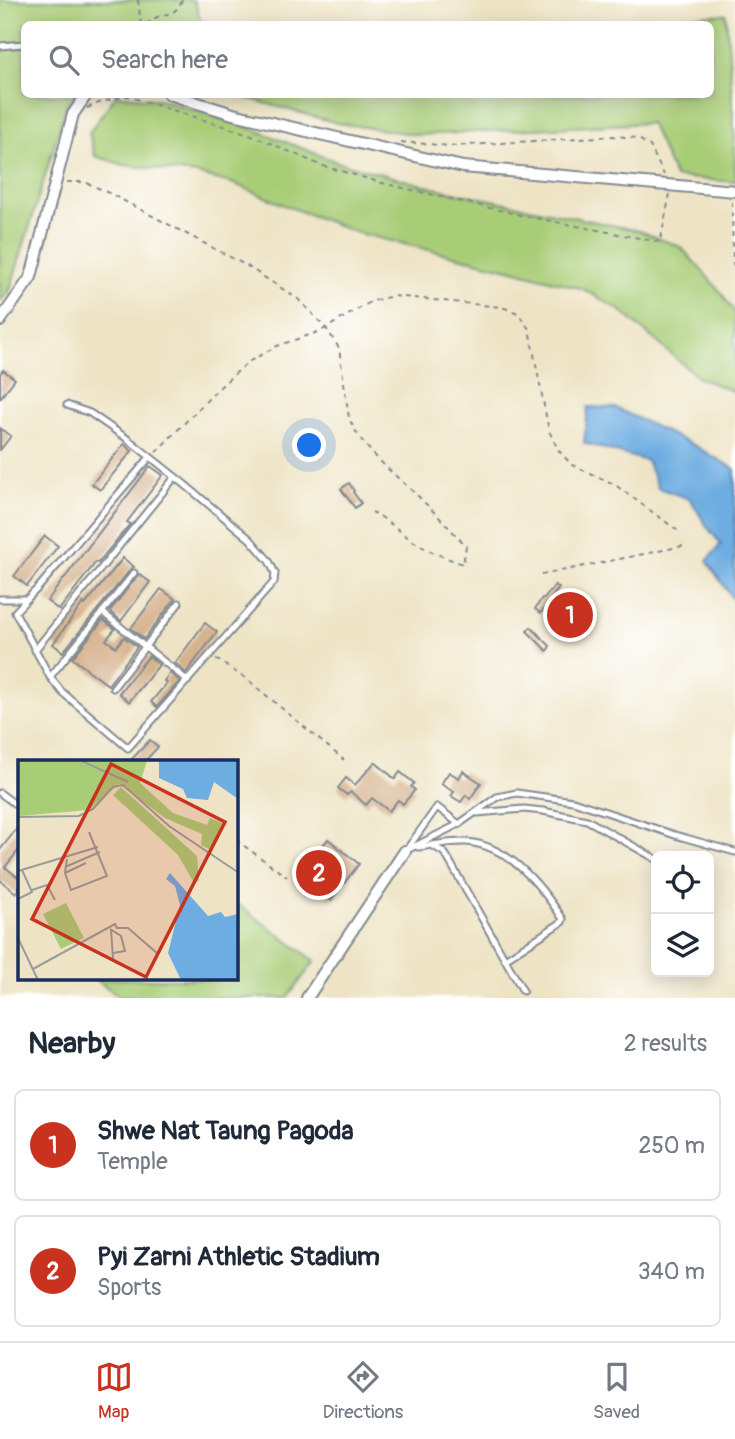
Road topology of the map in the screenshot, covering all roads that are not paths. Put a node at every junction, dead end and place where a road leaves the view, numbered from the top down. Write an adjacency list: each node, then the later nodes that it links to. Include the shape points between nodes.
1 (21, 44): 2 (lane)
2 (0, 46)
3 (84, 98): 6 (street, via 73,114 31,277)
4 (182, 98): 5 (street, via 463,167)
5 (733, 191)
6 (0, 321)
7 (67, 405): 8 (lane, via 90,413)
8 (150, 457): 9 (lane); 12 (lane)
9 (175, 477): 16 (lane); 18 (lane, via 250,539 275,573 274,582)
10 (134, 573): 14 (lane)
11 (0, 599): 12 (lane)
12 (27, 599): 16 (lane, via 15,612)
13 (179, 603): 15 (lane)
14 (102, 612): 15 (lane); 17 (lane)
15 (145, 646): 18 (lane); 19 (lane)
16 (35, 650): 17 (lane)
17 (50, 677): 18 (lane, via 128,748)
18 (188, 681)
19 (113, 688)
20 (0, 793): 21 (lane)
21 (18, 806)
22 (477, 813): 23 (lane); 26 (lane, via 497,797 517,793 573,801); 27 (lane, via 524,809 587,820)
23 (459, 824): 25 (lane); 25 (lane, via 437,807)
24 (433, 846): 25 (lane); 28 (lane, via 446,855); 28 (lane, via 469,842 500,853 535,880 563,919)
25 (408, 850): 30 (street)
26 (735, 852)
27 (651, 856)
28 (505, 959): 29 (lane)
29 (523, 991)
30 (307, 998)

